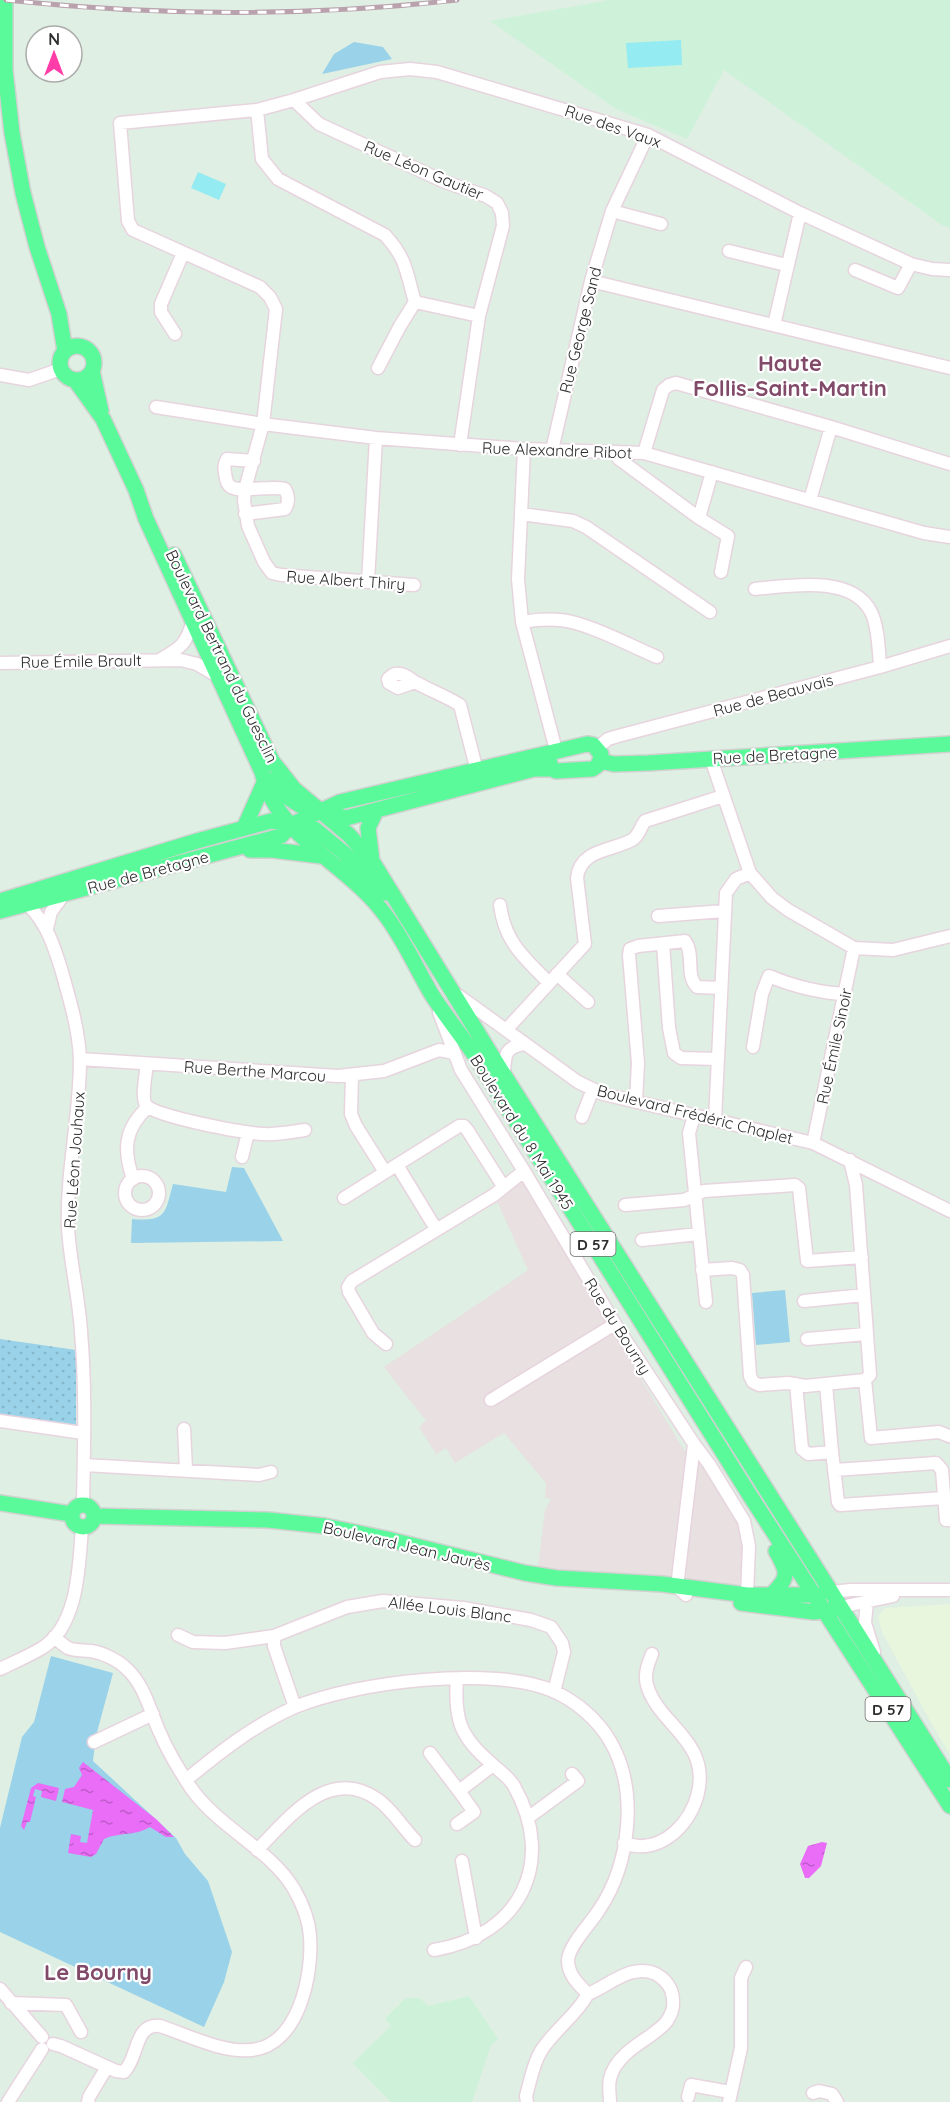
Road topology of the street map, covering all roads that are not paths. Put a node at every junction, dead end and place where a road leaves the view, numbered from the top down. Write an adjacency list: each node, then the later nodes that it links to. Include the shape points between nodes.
1 (5, 0): 16 (main road, via 8,102 23,193)
2 (294, 100): 3 (street, Rue des Vaux); 4 (street, Rue des Vaux, via 380,72 428,70); 17 (street, Rue Léon Gautier, via 319,124 497,203 503,226)
3 (257, 110): 9 (street, Rue des Vaux, via 120,123 128,221 141,235); 15 (street, via 262,159 268,168 278,179 385,235 404,260)
4 (648, 135): 5 (street, Rue George Sand); 6 (street, Rue des Vaux)
5 (612, 211): 7 (street); 14 (street, Rue George Sand)
6 (800, 213): 10 (street, Rue des Vaux); 11 (street)
7 (661, 224)
8 (729, 251): 11 (street)
9 (183, 253): 19 (street, via 161,304 161,312); 30 (street, Rue Albert Thiry, via 260,287 276,309)
10 (911, 264): 12 (street, via 898,288); 13 (street, Rue des Vaux)
11 (786, 265): 18 (street)
12 (855, 270)
13 (950, 270)
14 (591, 281): 18 (street); 35 (street, Rue George Sand)
15 (415, 302): 17 (street); 22 (street)
16 (60, 314): 20 (main road); 21 (main road)
17 (479, 315): 33 (street, Rue Léon Gautier)
18 (774, 325): 23 (street)
19 (175, 334)
20 (86, 350): 21 (main road, via 75,346); 25 (main road, via 92,357)
21 (65, 351): 24 (main road)
22 (378, 368)
23 (950, 368)
24 (61, 369): 26 (street, via 29,380); 27 (main road, via 66,377)
25 (92, 371): 27 (main road); 29 (main road, Boulevard Bertrand du Guesclin)
26 (0, 375)
27 (75, 380): 29 (main road, Boulevard Bertrand du Guesclin)
28 (156, 407): 30 (street, Rue Alexandre Ribot)
29 (103, 420): 42 (main road, Boulevard Bertrand du Guesclin)
30 (263, 424): 32 (street, Rue Alexandre Ribot); 38 (street, Rue Albert Thiry)
31 (831, 427): 37 (street, via 676,383 663,390); 39 (street); 43 (street)
32 (376, 438): 33 (street, Rue Alexandre Ribot); 49 (street)
33 (460, 445): 34 (street, Rue Alexandre Ribot)
34 (524, 449): 35 (street, Rue Alexandre Ribot); 45 (street)
35 (552, 450): 36 (street, Rue Alexandre Ribot)
36 (616, 453): 37 (street, Rue Alexandre Ribot); 46 (street)
37 (644, 453): 40 (street, Rue Alexandre Ribot)
38 (254, 461): 41 (street, Rue Albert Thiry); 41 (street, via 231,458 224,465 228,484)
39 (950, 464)
40 (712, 472): 43 (street, Rue Alexandre Ribot); 46 (street)
41 (245, 489): 44 (street, Rue Albert Thiry); 44 (street, via 279,488 289,496 285,509)
42 (136, 490): 53 (main road, Boulevard Bertrand du Guesclin); 69 (main road, Boulevard Bertrand du Guesclin, via 153,513 272,762)
43 (810, 500): 47 (street, Rue Alexandre Ribot)
44 (245, 514): 49 (street, Rue Albert Thiry, via 272,573)
45 (521, 514): 52 (street, via 573,521 586,527); 54 (street, via 518,579)
46 (699, 518): 48 (street, via 728,536)
47 (950, 537)
48 (721, 572)
49 (368, 582): 50 (street, Rue Albert Thiry)
50 (414, 585)
51 (755, 589): 59 (street, via 820,585 856,596 871,611)
52 (710, 612)
53 (194, 621): 57 (street, Rue Émile Brault, via 181,648); 60 (main road, Boulevard Bertrand du Guesclin)
54 (522, 622): 56 (street, via 562,620); 63 (street)
55 (950, 646): 59 (street, Rue de Beauvais)
56 (657, 657)
57 (161, 659): 58 (street, Rue Émile Brault); 60 (street, Rue Émile Brault, via 191,662)
58 (0, 663)
59 (880, 666): 64 (street, Rue de Beauvais, via 608,739)
60 (219, 676): 68 (main road, Boulevard Bertrand du Guesclin)
61 (414, 682): 67 (street, via 459,705)
62 (950, 744): 65 (main road, Rue de Bretagne)
63 (554, 751): 64 (main road, Rue de Bretagne, via 587,744); 66 (main road, via 548,758); 67 (main road, Rue de Bretagne)
64 (599, 755): 65 (main road, Rue de Bretagne, via 614,764); 66 (main road, Rue de Bretagne, via 597,766 592,769)
65 (711, 759): 70 (street)
66 (552, 769): 72 (main road, Rue de Bretagne, via 534,769)
67 (477, 771): 71 (main road, Rue de Bretagne)
68 (263, 778): 73 (main road, via 287,798); 74 (main road, Boulevard Bertrand du Guesclin, via 275,807); 75 (main road)
69 (294, 789): 71 (main road); 73 (main road, Boulevard Bertrand du Guesclin)
70 (723, 796): 80 (street); 93 (street, via 645,821 631,840 587,858 578,869 577,878 585,944)
71 (340, 802): 73 (main road, Rue de Bretagne)
72 (376, 811): 73 (main road, Rue de Bretagne, via 346,818); 79 (main road, via 368,828)
73 (320, 812): 74 (main road, Rue de Bretagne); 76 (main road); 79 (main road, Boulevard du 8 Mai 1945 / D 57)
74 (291, 825): 75 (main road, Rue de Bretagne, via 271,821); 76 (main road, via 310,826); 77 (main road, Rue de Bretagne, via 281,836); 78 (main road, Boulevard du 8 Mai 1945 / D 57)
75 (244, 828): 82 (main road, Rue de Bretagne)
76 (321, 834): 78 (main road); 84 (main road)
77 (229, 851): 78 (main road, via 272,850); 81 (main road, Rue de Bretagne)
78 (322, 856): 97 (main road, Boulevard du 8 Mai 1945 / D 57, via 384,912)
79 (372, 861): 84 (main road, Boulevard du 8 Mai 1945 / D 57)
80 (750, 873): 87 (street, via 731,884); 92 (street, via 788,910)
81 (65, 893): 83 (main road, Rue de Bretagne); 89 (street, via 51,912)
82 (0, 901)
83 (27, 904): 86 (main road, Rue de Bretagne); 89 (street, Rue Léon Jouhaux)
84 (398, 905): 95 (main road, Boulevard du 8 Mai 1945 / D 57)
85 (500, 905): 93 (street, via 502,923 512,944)
86 (0, 911)
87 (724, 911): 88 (street); 94 (street)
88 (658, 915)
89 (47, 928): 105 (street, Rue Léon Jouhaux, via 75,1017)
90 (950, 936): 92 (street, via 893,950)
91 (663, 944): 94 (street, via 685,941 692,981 697,987); 106 (street, via 674,1053 681,1058); 111 (street, via 630,949 638,1063)
92 (854, 948): 96 (street, Rue Émile Sinoir)
93 (553, 979): 98 (street); 99 (street)
94 (721, 987): 106 (street)
95 (454, 992): 99 (street, Boulevard Frédéric Chaplet); 108 (main road, Boulevard du 8 Mai 1945 / D 57)
96 (845, 994): 102 (street, via 769,976); 118 (street, Rue Émile Sinoir)
97 (433, 996): 100 (street, Rue du Bourny); 158 (main road, Boulevard du 8 Mai 1945 / D 57, via 477,1059)
98 (588, 1002)
99 (506, 1030): 101 (street, Boulevard Frédéric Chaplet)
100 (446, 1031): 103 (street, Rue du Bourny); 104 (street, Rue Berthe Marcou, via 442,1041)
101 (525, 1044): 108 (street, via 508,1049); 110 (street, Boulevard Frédéric Chaplet)
102 (753, 1047)
103 (454, 1053): 104 (street, Rue Berthe Marcou, via 439,1050); 123 (street, Rue du Bourny)
104 (427, 1054): 109 (street, Rue Berthe Marcou, via 384,1071)
105 (80, 1059): 107 (street, Rue Berthe Marcou); 150 (street, Rue Léon Jouhaux, via 68,1231 81,1331)
106 (718, 1059): 115 (street)
107 (147, 1064): 109 (street, Rue Berthe Marcou); 112 (street, via 144,1101)
108 (504, 1072): 168 (main road, Boulevard du 8 Mai 1945 / D 57)
109 (352, 1075): 124 (street, via 351,1114)
110 (593, 1089): 111 (street, Boulevard Frédéric Chaplet); 114 (street)
111 (636, 1102): 113 (street, Boulevard Frédéric Chaplet)
112 (148, 1107): 117 (street, via 210,1126); 125 (street, via 135,1118 126,1148)
113 (694, 1116): 115 (street, Boulevard Frédéric Chaplet); 128 (street, via 689,1133)
114 (582, 1117)
115 (715, 1120): 118 (street, Boulevard Frédéric Chaplet)
116 (305, 1130): 117 (street)
117 (248, 1132): 119 (street)
118 (813, 1143): 120 (street, Boulevard Frédéric Chaplet)
119 (242, 1157)
120 (850, 1160): 122 (street, Boulevard Frédéric Chaplet); 126 (street)
121 (398, 1165): 124 (street); 127 (street, via 464,1126); 132 (street)
122 (868, 1170): 126 (street); 131 (street, Boulevard Frédéric Chaplet)
123 (524, 1171): 127 (street); 140 (street, Rue du Bourny)
124 (385, 1172): 129 (street)
125 (133, 1179)
126 (856, 1185): 135 (street)
127 (502, 1186): 132 (street)
128 (694, 1196): 130 (street); 133 (street); 135 (street, via 704,1191 795,1185 799,1188 807,1261)
129 (344, 1198)
130 (625, 1205)
131 (950, 1211)
132 (436, 1229): 143 (street, via 348,1287 373,1334)
133 (698, 1234): 134 (street); 136 (street)
134 (642, 1240)
135 (862, 1257): 137 (street)
136 (702, 1270): 139 (street); 145 (street, via 732,1268 743,1275 753,1382)
137 (864, 1295): 138 (street); 141 (street)
138 (804, 1301)
139 (706, 1302)
140 (615, 1324): 147 (street); 152 (street, Rue du Bourny)
141 (866, 1334): 142 (street); 144 (street)
142 (807, 1339)
143 (386, 1344)
144 (867, 1376): 145 (street, via 805,1378); 146 (street); 151 (street, via 871,1438 939,1432)
145 (796, 1384): 146 (street); 153 (street, via 802,1449 808,1454)
146 (826, 1384): 153 (street)
147 (491, 1400)
148 (0, 1421): 150 (street)
149 (184, 1429): 155 (street)
150 (83, 1433): 154 (street, Rue Léon Jouhaux)
151 (949, 1436)
152 (694, 1444): 166 (street); 169 (street, Rue du Bourny, via 744,1521 749,1545)
153 (832, 1452): 156 (street)
154 (84, 1465): 155 (street); 161 (street, Rue Léon Jouhaux)
155 (186, 1469): 157 (street)
156 (835, 1470): 159 (street, via 936,1463 942,1470); 159 (street, via 840,1505)
157 (271, 1472)
158 (749, 1494): 168 (main road, via 768,1511); 170 (main road, via 765,1533 785,1566 783,1583)
159 (944, 1498): 163 (street)
160 (0, 1503): 161 (main road)
161 (77, 1509): 162 (main road, via 90,1506); 164 (main road, via 73,1521)
162 (94, 1515): 164 (main road, via 92,1522); 166 (main road, Boulevard Jean Jaurès, via 268,1520 325,1526 525,1573)
163 (948, 1520)
164 (82, 1527): 176 (street, via 76,1591 65,1621)
165 (950, 1590): 167 (street)
166 (681, 1591): 169 (main road, Boulevard Jean Jaurès); 172 (main road, Boulevard Jean Jaurès)
167 (921, 1591): 168 (street, via 851,1590); 171 (street)
168 (823, 1594): 170 (main road, Boulevard Jean Jaurès); 172 (main road, via 807,1604); 173 (main road, Boulevard du 8 Mai 1945 / D 57)
169 (747, 1595): 170 (main road, Boulevard Jean Jaurès)
170 (771, 1595)
171 (867, 1601): 173 (street); 180 (street, via 865,1623)
172 (787, 1609): 173 (main road, Boulevard Jean Jaurès)
173 (832, 1612): 180 (main road, via 876,1678); 191 (main road, Boulevard du 8 Mai 1945 / D 57)
174 (178, 1635): 175 (street, Allée Louis Blanc, via 193,1642 225,1643)
175 (274, 1636): 181 (street, Allée Louis Blanc, via 347,1606 383,1601 463,1608 531,1620 551,1627 562,1643 563,1663); 182 (street)
176 (54, 1637): 178 (street); 183 (street, via 67,1647 110,1657 127,1668)
177 (652, 1654): 195 (street, via 646,1668 646,1683 687,1740 697,1759 700,1784 695,1806 683,1825 665,1840 647,1846)
178 (0, 1669)
179 (457, 1679): 181 (street, via 494,1678); 182 (street, via 369,1687); 186 (street, via 456,1711 464,1736)
180 (886, 1680): 189 (main road, D 57)
181 (554, 1692): 195 (street, via 592,1718 621,1764 627,1797)
182 (295, 1707): 188 (street, via 251,1730)
183 (153, 1714): 184 (street); 188 (street, via 170,1755)
184 (94, 1742)
185 (430, 1753): 190 (street)
186 (493, 1765): 190 (street); 192 (street, via 513,1783)
187 (572, 1774): 192 (street, via 578,1781)
188 (186, 1780): 196 (street, via 199,1799)
189 (950, 1780)
190 (459, 1791): 193 (street, via 474,1812)
191 (950, 1806)
192 (529, 1817): 198 (street, via 532,1853 522,1893 496,1925)
193 (457, 1824)
194 (415, 1840): 196 (street, via 375,1798 339,1789 326,1791 305,1803)
195 (624, 1843): 202 (street, via 613,1885 570,1951 570,1973)
196 (257, 1850): 206 (street, via 294,1889 310,1934 310,1967 300,2007 286,2032 270,2045 252,2050 221,2047 160,2026 149,2026 144,2028 131,2065 124,2072)
197 (462, 1861): 198 (street)
198 (476, 1938): 199 (street)
199 (434, 1950)
200 (746, 1967): 209 (street, via 741,1978 741,2048)
201 (0, 1989): 203 (street)
202 (588, 1994): 212 (street, via 539,2053); 213 (street, via 630,1972 647,1970 668,1984 674,2001 664,2025 628,2051 617,2066 610,2079)
203 (11, 2003): 204 (street, via 66,2005); 205 (street)
204 (81, 2032)
205 (46, 2044): 206 (street, via 61,2046); 210 (street)
206 (107, 2067): 211 (street)
207 (813, 2093): 214 (street, via 832,2094)
208 (688, 2097): 209 (street, via 691,2085)
209 (730, 2097)
210 (8, 2102)
211 (88, 2102)
212 (527, 2102)
213 (610, 2102)
214 (837, 2102)

